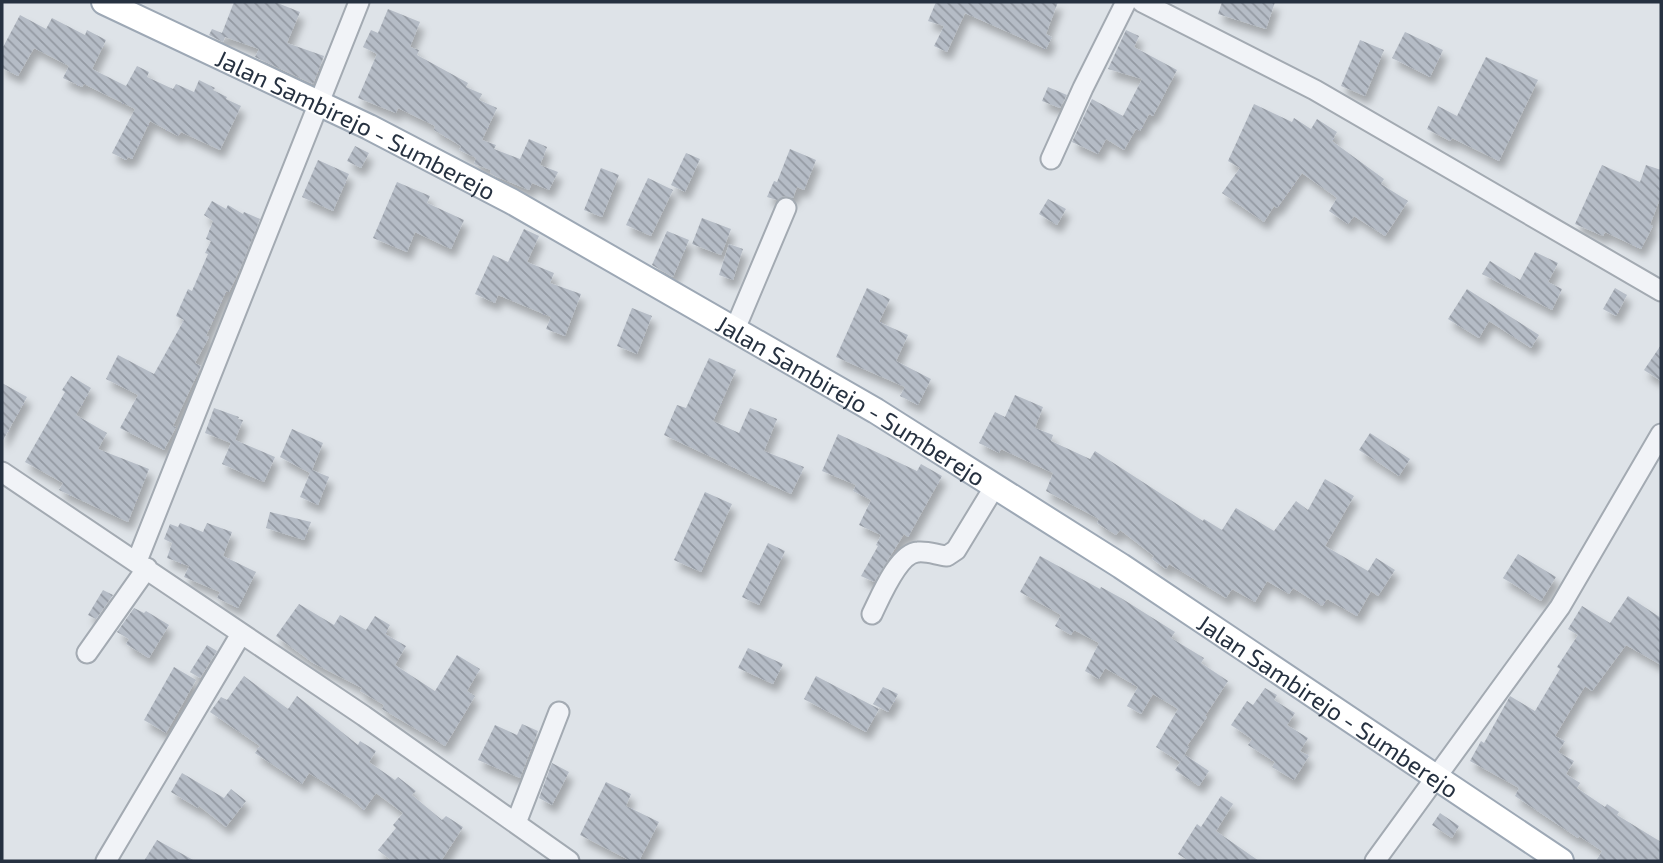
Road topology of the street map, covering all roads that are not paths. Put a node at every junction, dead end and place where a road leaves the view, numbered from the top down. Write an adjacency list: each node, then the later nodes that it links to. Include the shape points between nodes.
1 (104, 2): 5 (main road, Jalan Sambirejo - Sumberejo)
2 (359, 2): 5 (street)
3 (1126, 2): 6 (street)
4 (1142, 2): 8 (street, via 1315,90)
5 (317, 103): 9 (main road, Jalan Sambirejo - Sumberejo, via 511,201); 13 (street)
6 (1051, 159)
7 (786, 208): 9 (street)
8 (1661, 291)
9 (735, 329): 12 (main road, Jalan Sambirejo - Sumberejo)
10 (1661, 435): 18 (street, via 1560,607)
11 (2, 472): 13 (street)
12 (995, 486): 14 (street, via 956,550 947,556 920,552 907,556); 18 (main road, Jalan Sambirejo - Sumberejo)
13 (142, 565): 15 (street); 16 (street)
14 (872, 614)
15 (241, 634): 19 (street); 20 (street)
16 (87, 653)
17 (559, 712): 19 (street)
18 (1434, 777): 22 (street); 23 (main road, Jalan Sambirejo - Sumberejo)
19 (516, 823): 21 (street)
20 (106, 861)
21 (569, 861)
22 (1375, 861)
23 (1562, 861)

